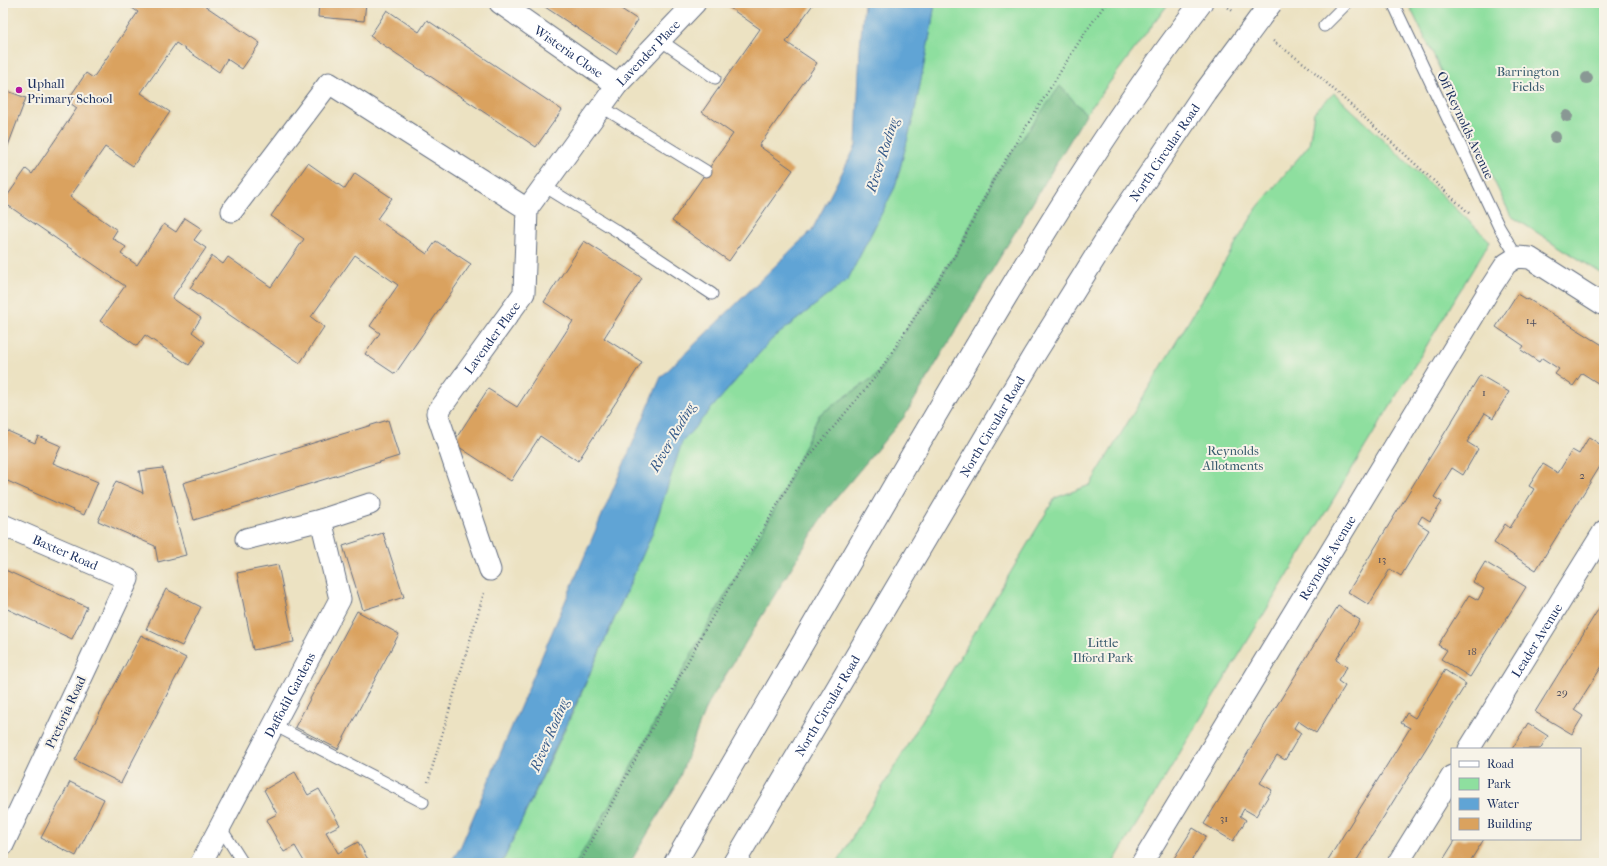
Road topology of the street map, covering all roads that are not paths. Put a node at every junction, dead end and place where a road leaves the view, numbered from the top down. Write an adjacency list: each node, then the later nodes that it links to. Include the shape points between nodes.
1 (500, 3): 10 (street, Wisteria Close)
2 (695, 3): 8 (street, Lavender Place)
3 (1201, 3): 34 (highway, via 1158,58 1073,188 987,328)
4 (1271, 3): 35 (highway, North Circular Road, bridge, via 1205,92 1119,219 1034,355)
5 (1347, 3): 7 (lane)
6 (1393, 3): 16 (lane, Off Reynolds Avenue, via 1499,227)
7 (1324, 26)
8 (660, 40): 9 (lane); 10 (street, Lavender Place)
9 (715, 78)
10 (617, 85): 11 (street, Lavender Place)
11 (602, 107): 12 (lane); 13 (street, Lavender Place)
12 (706, 172)
13 (544, 186): 14 (street, Lavender Place); 17 (lane)
14 (527, 209): 15 (street, via 328,83); 24 (street, Lavender Place, via 524,293 437,412)
15 (232, 211)
16 (1517, 257): 18 (street, via 1530,258); 36 (street, Reynolds Avenue, via 1506,264 1490,287)
17 (712, 294)
18 (1604, 305)
19 (370, 504): 20 (street)
20 (321, 520): 23 (street); 26 (street, Daffodil Gardens, via 340,599)
21 (3, 526): 25 (street, Baxter Road)
22 (1604, 531): 27 (street, Leader Avenue)
23 (246, 540)
24 (490, 570)
25 (128, 579): 31 (street, Pretoria Road)
26 (274, 725): 29 (lane); 30 (street, Daffodil Gardens)
27 (1470, 748)
28 (1451, 778): 37 (street)
29 (423, 802)
30 (220, 827): 32 (street, Daffodil Gardens); 33 (lane)
31 (3, 845)
32 (201, 863)
33 (243, 863)
34 (674, 863)
35 (734, 863)
36 (1142, 863)
37 (1398, 863)

